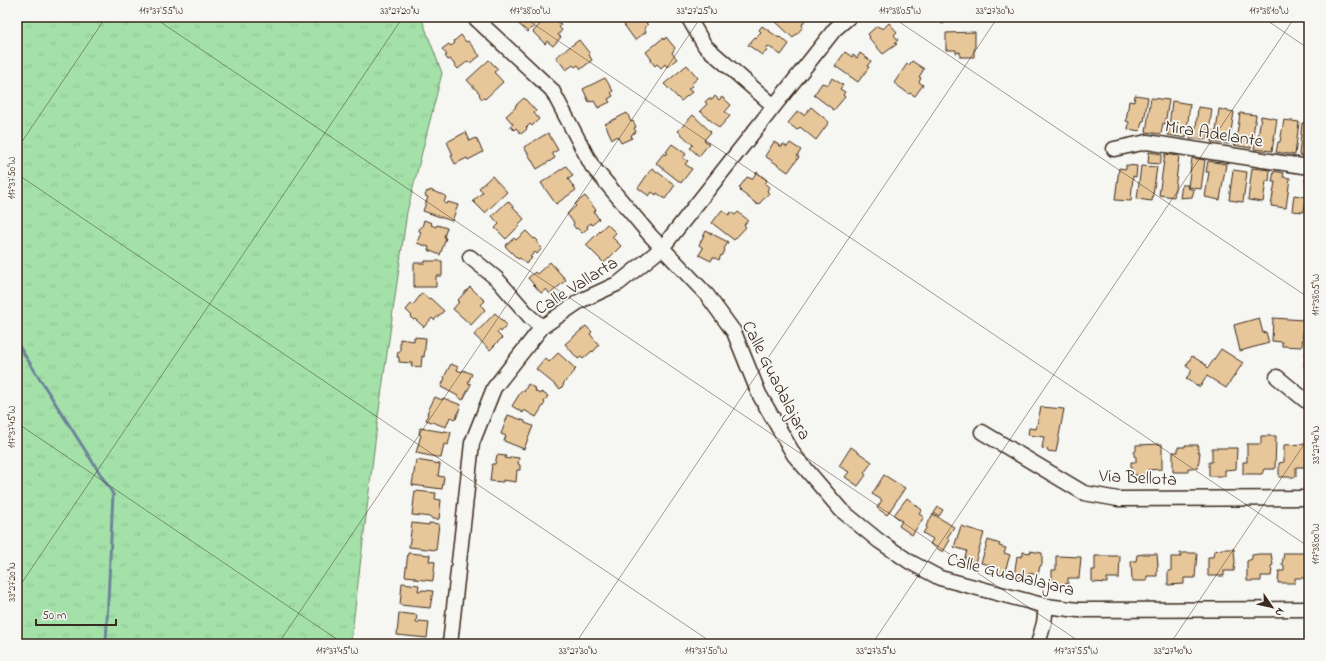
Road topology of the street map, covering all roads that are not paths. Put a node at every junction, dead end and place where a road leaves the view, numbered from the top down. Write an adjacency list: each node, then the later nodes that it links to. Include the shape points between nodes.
1 (474, 17): 7 (street, Calle Guadalajara, via 552,90 592,166)
2 (688, 17): 4 (street, via 705,46)
3 (849, 17): 4 (street, Calle Vallarta, via 836,29)
4 (774, 106): 7 (street, Calle Vallarta)
5 (1114, 149): 6 (street, Mira Adelante, via 1147,142)
6 (1309, 168)
7 (662, 248): 9 (street, Calle Vallarta, via 619,283 580,301); 14 (street, Calle Guadalajara, via 707,295 734,332 759,394 794,455 841,510 879,541 940,578)
8 (470, 257): 9 (street, via 497,279)
9 (542, 327): 16 (street, Calle Vallarta, via 494,388 472,443)
10 (1277, 377): 11 (street)
11 (1309, 402)
12 (982, 432): 13 (street, Via Bellota, via 1084,493 1118,499)
13 (1309, 498)
14 (1046, 606): 15 (street, Calle Guadalajara, via 1078,610); 17 (street)
15 (1309, 609)
16 (450, 644)
17 (1038, 644)

